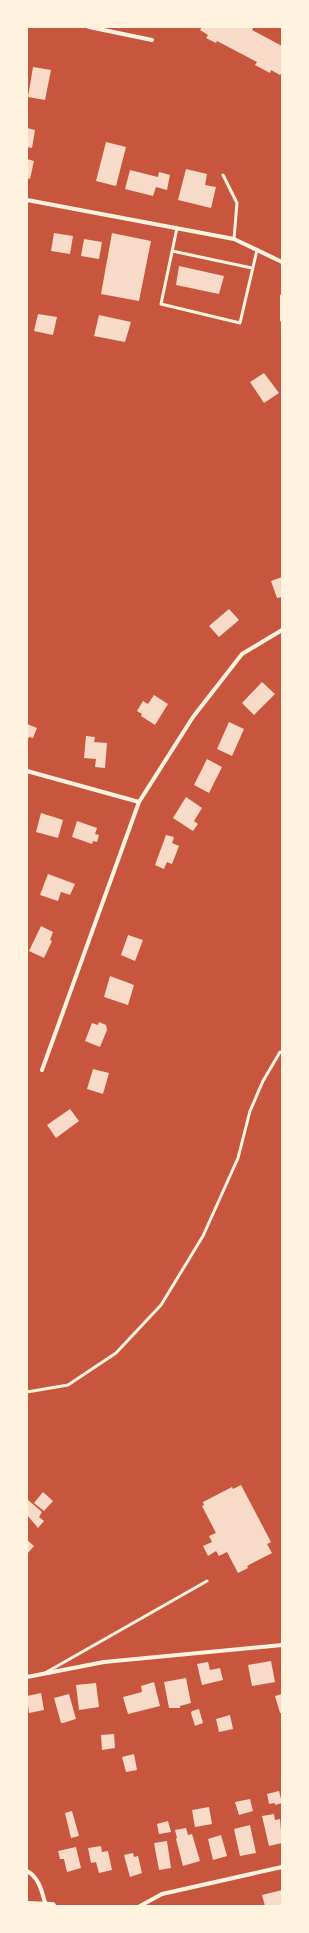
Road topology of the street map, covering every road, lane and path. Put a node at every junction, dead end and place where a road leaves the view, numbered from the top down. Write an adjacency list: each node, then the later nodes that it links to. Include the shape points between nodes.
1 (89, 27): 2 (street)
2 (152, 40)
3 (223, 175): 6 (lane, via 237,203)
4 (27, 200): 5 (street)
5 (178, 228): 6 (street); 8 (lane)
6 (234, 239): 7 (street)
7 (256, 250): 9 (street); 10 (lane)
8 (172, 251): 10 (lane); 10 (lane, via 161,304 240,323)
9 (282, 262)
10 (252, 268)
11 (282, 296): 12 (street)
12 (282, 320)
13 (282, 630): 15 (street, via 242,654 193,717)
14 (27, 771): 15 (street)
15 (139, 802): 17 (street)
16 (280, 1052): 18 (lane, via 263,1081 250,1111 238,1158 203,1236 162,1305 116,1354 68,1385)
17 (42, 1070)
18 (27, 1392)
19 (207, 1582): 21 (lane)
20 (282, 1645): 21 (street, via 104,1662)
21 (39, 1676): 22 (street)
22 (27, 1677)
23 (282, 1867): 28 (street, via 162,1894)
24 (27, 1871): 26 (street, via 33,1874 40,1885)
25 (27, 1905): 26 (main road)
26 (46, 1906): 27 (main road)
27 (52, 1906)
28 (140, 1906)

